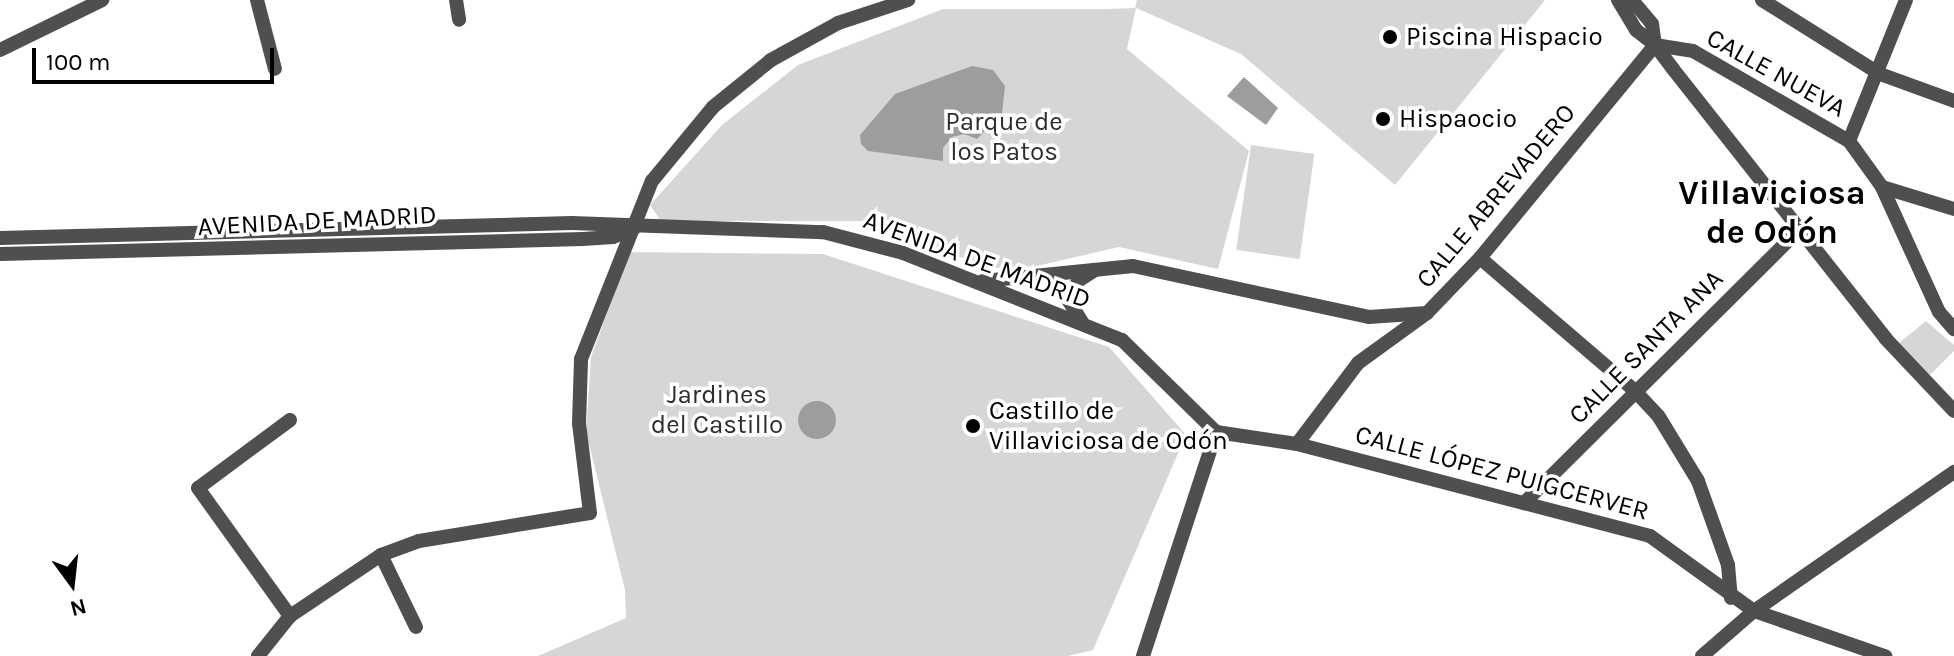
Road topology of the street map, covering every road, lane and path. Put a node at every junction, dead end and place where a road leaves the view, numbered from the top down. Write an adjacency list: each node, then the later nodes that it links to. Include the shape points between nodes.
1 (102, 0): 11 (street)
2 (257, 0): 12 (street)
3 (456, 0): 9 (street)
4 (908, 0): 18 (street, via 838,23 771,60 713,107 652,181)
5 (1618, 0): 10 (street, via 1636,30)
6 (1632, 0): 10 (street, via 1652,24)
7 (1762, 0): 13 (street)
8 (1906, 0): 13 (street)
9 (459, 20)
10 (1655, 45): 15 (street, CALLE NUEVA, via 1693,51); 19 (street); 22 (street, CALLE ABREVADERO)
11 (0, 50)
12 (275, 69)
13 (1880, 74): 14 (street); 15 (street)
14 (1954, 101)
15 (1849, 141): 16 (street, CALLE NUEVA)
16 (1882, 187): 17 (street); 27 (street, CALLE NUEVA, via 1939,312)
17 (1954, 209)
18 (634, 228): 20 (street, AVENIDA DE MADRID, via 543,224); 21 (street, AVENIDA DE MADRID, via 613,237 583,239 485,237); 24 (street, AVENIDA DE MADRID, via 823,232 903,253); 35 (street, via 581,359 579,424 590,513 419,541)
19 (1801, 228): 28 (street, CALLE SANTA ANA); 29 (street, via 1886,339)
20 (0, 238)
21 (0, 254)
22 (1480, 258): 25 (street, CALLE ABREVADERO); 28 (street)
23 (1102, 265): 24 (street, via 1032,279); 25 (street, via 1133,266 1369,317); 26 (street, via 1078,281 1068,300)
24 (974, 281): 26 (street, AVENIDA DE MADRID)
25 (1427, 313): 32 (street, CALLE ABREVADERO, via 1358,363)
26 (1082, 322): 31 (street, AVENIDA DE MADRID, via 1122,340)
27 (1954, 329)
28 (1635, 391): 34 (street, CALLE SANTA ANA); 36 (street, via 1659,417 1698,481 1728,565)
29 (1954, 411)
30 (290, 420): 38 (street, via 198,488)
31 (1216, 432): 32 (street, CALLE LÓPEZ PUIGCERVER); 41 (street)
32 (1297, 444): 34 (street, CALLE LÓPEZ PUIGCERVER)
33 (1954, 472): 37 (street)
34 (1525, 502): 36 (street, CALLE LÓPEZ PUIGCERVER, via 1650,536)
35 (381, 555): 38 (street); 39 (street)
36 (1731, 598): 37 (street, CALLE LÓPEZ PUIGCERVER)
37 (1754, 611): 42 (street); 43 (street, CALLE LÓPEZ PUIGCERVER)
38 (290, 616): 40 (street)
39 (416, 627)
40 (258, 656)
41 (1143, 656)
42 (1702, 656)
43 (1885, 656)

